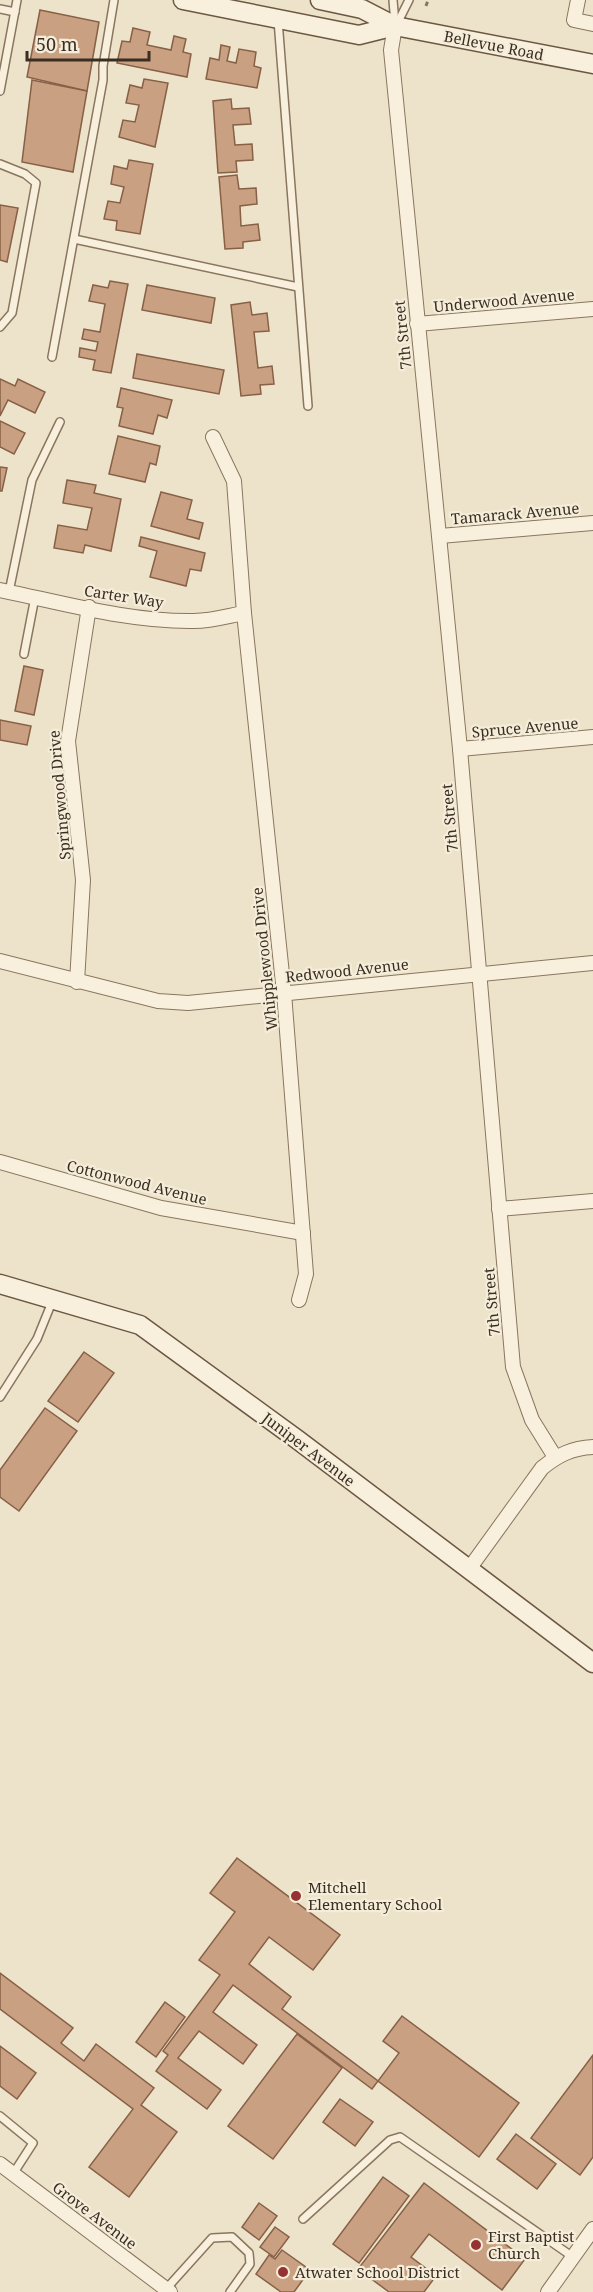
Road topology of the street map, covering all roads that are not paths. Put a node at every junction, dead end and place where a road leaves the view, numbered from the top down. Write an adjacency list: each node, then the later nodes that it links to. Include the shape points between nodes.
1 (17, 0): 9 (lane)
2 (114, 0): 16 (lane)
3 (183, 0): 10 (street, Bellevue Road)
4 (320, 0): 12 (street, Bellevue Road, via 362,9)
5 (393, 0): 12 (lane)
6 (409, 0): 12 (lane)
7 (578, 0): 11 (street, via 574,20)
8 (0, 9): 9 (lane)
9 (15, 12): 14 (lane)
10 (278, 17): 12 (street, Bellevue Road, via 359,34); 17 (lane)
11 (593, 24)
12 (395, 26): 13 (street, Bellevue Road); 19 (street, 7th Street, via 392,50)
13 (593, 64)
14 (0, 91)
15 (0, 164): 20 (lane, via 36,183 12,313)
16 (74, 239): 17 (lane); 21 (lane)
17 (298, 286): 22 (lane)
18 (593, 309): 19 (street, Underwood Avenue)
19 (417, 324): 26 (street, 7th Street)
20 (0, 327)
21 (52, 357)
22 (308, 406)
23 (60, 422): 27 (lane, via 32,480)
24 (213, 437): 30 (street, Whipplewood Drive, via 234,481)
25 (593, 523): 26 (street, Tamarack Avenue)
26 (440, 536): 33 (street, 7th Street)
27 (4, 591): 28 (street, Carter Way)
28 (35, 597): 29 (street, Carter Way); 31 (lane)
29 (89, 607): 30 (street, Carter Way, via 129,616 196,621); 37 (street, Springwood Drive, via 68,741 83,880)
30 (244, 613): 38 (street, Whipplewood Drive)
31 (24, 654)
32 (593, 737): 33 (street, Spruce Avenue)
33 (460, 749): 36 (street, 7th Street)
34 (0, 961): 37 (street, Redwood Avenue)
35 (593, 963): 36 (street, Redwood Avenue)
36 (479, 974): 38 (street, Redwood Avenue); 41 (street, 7th Street)
37 (77, 982): 38 (street, Redwood Avenue, via 158,1001 188,1003)
38 (284, 993): 42 (street, Whipplewood Drive)
39 (0, 1162): 42 (street, Cottonwood Avenue, via 161,1208)
40 (593, 1201): 41 (street)
41 (499, 1209): 48 (street, 7th Street, via 513,1367 532,1420)
42 (303, 1233): 45 (street, Whipplewood Drive, via 306,1274)
43 (0, 1284): 44 (street, Juniper Avenue)
44 (52, 1299): 46 (lane, via 37,1339); 49 (street, Juniper Avenue, via 140,1325)
45 (298, 1300)
46 (0, 1397)
47 (593, 1447): 48 (street, via 576,1448)
48 (555, 1458): 49 (street, via 542,1468)
49 (469, 1569): 50 (street, Juniper Avenue)
50 (593, 1663)
51 (0, 2116): 53 (lane, via 33,2143)
52 (0, 2164): 53 (street, Grove Avenue)
53 (12, 2174): 58 (street, Grove Avenue)
54 (303, 2219): 56 (lane, via 390,2140 400,2137)
55 (593, 2229): 56 (street)
56 (573, 2257): 57 (street)
57 (555, 2289)
58 (168, 2291): 59 (lane, via 212,2238 232,2237 249,2253 250,2264)
59 (230, 2292)

